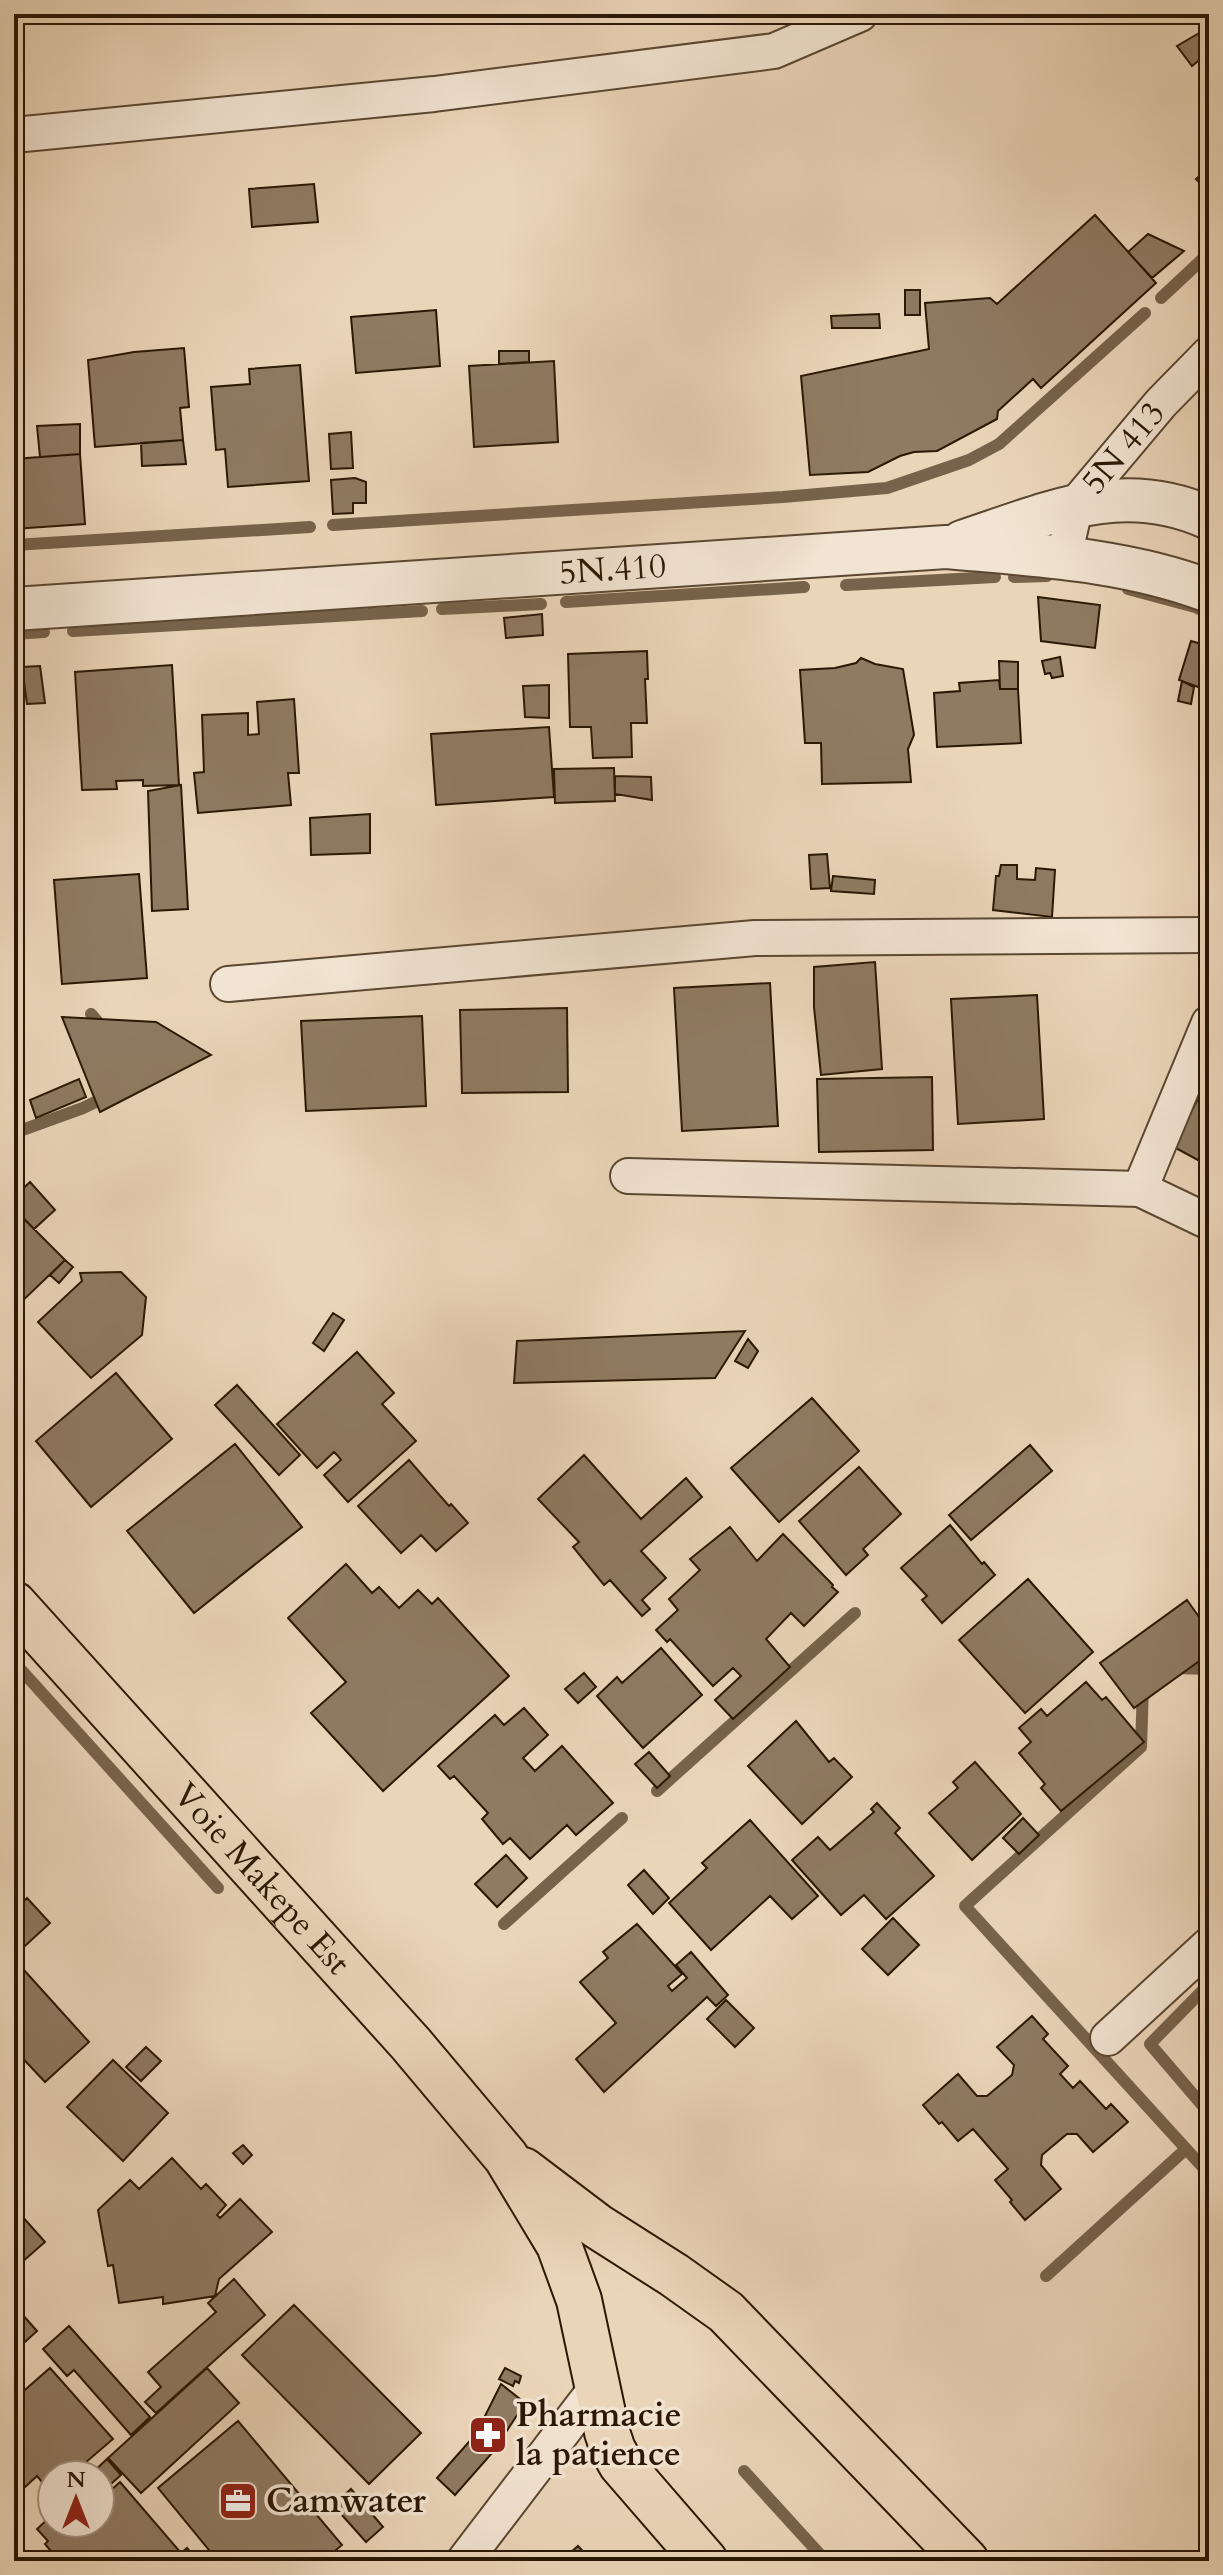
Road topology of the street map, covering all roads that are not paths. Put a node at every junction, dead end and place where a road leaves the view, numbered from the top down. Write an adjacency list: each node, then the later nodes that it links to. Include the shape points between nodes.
1 (860, 14): 2 (street, via 774,51 434,94)
2 (14, 135)
3 (1209, 354): 4 (street, 5N 413)
4 (1076, 504): 5 (street, via 1131,499 1187,508); 6 (street); 7 (street, 5N 413)
5 (1209, 518)
6 (946, 547): 7 (street, 5N.410); 9 (street, 5N.410)
7 (1064, 557): 8 (street, 5N.410, via 1149,572)
8 (1209, 591)
9 (14, 609)
10 (1209, 935): 11 (street, via 755,938)
11 (228, 984)
12 (1209, 1023): 14 (street)
13 (628, 1176): 14 (street)
14 (1140, 1189): 15 (street)
15 (1209, 1222)
16 (14, 1604): 19 (main road, Voie Makepe Est, via 411,2044)
17 (1209, 1945): 18 (street)
18 (1108, 2038)
19 (506, 2157): 20 (main road, via 559,2245 579,2300); 23 (main road, via 726,2312)
20 (597, 2387): 21 (street); 22 (main road, via 621,2464)
21 (464, 2561)
22 (705, 2561)
23 (966, 2561)

